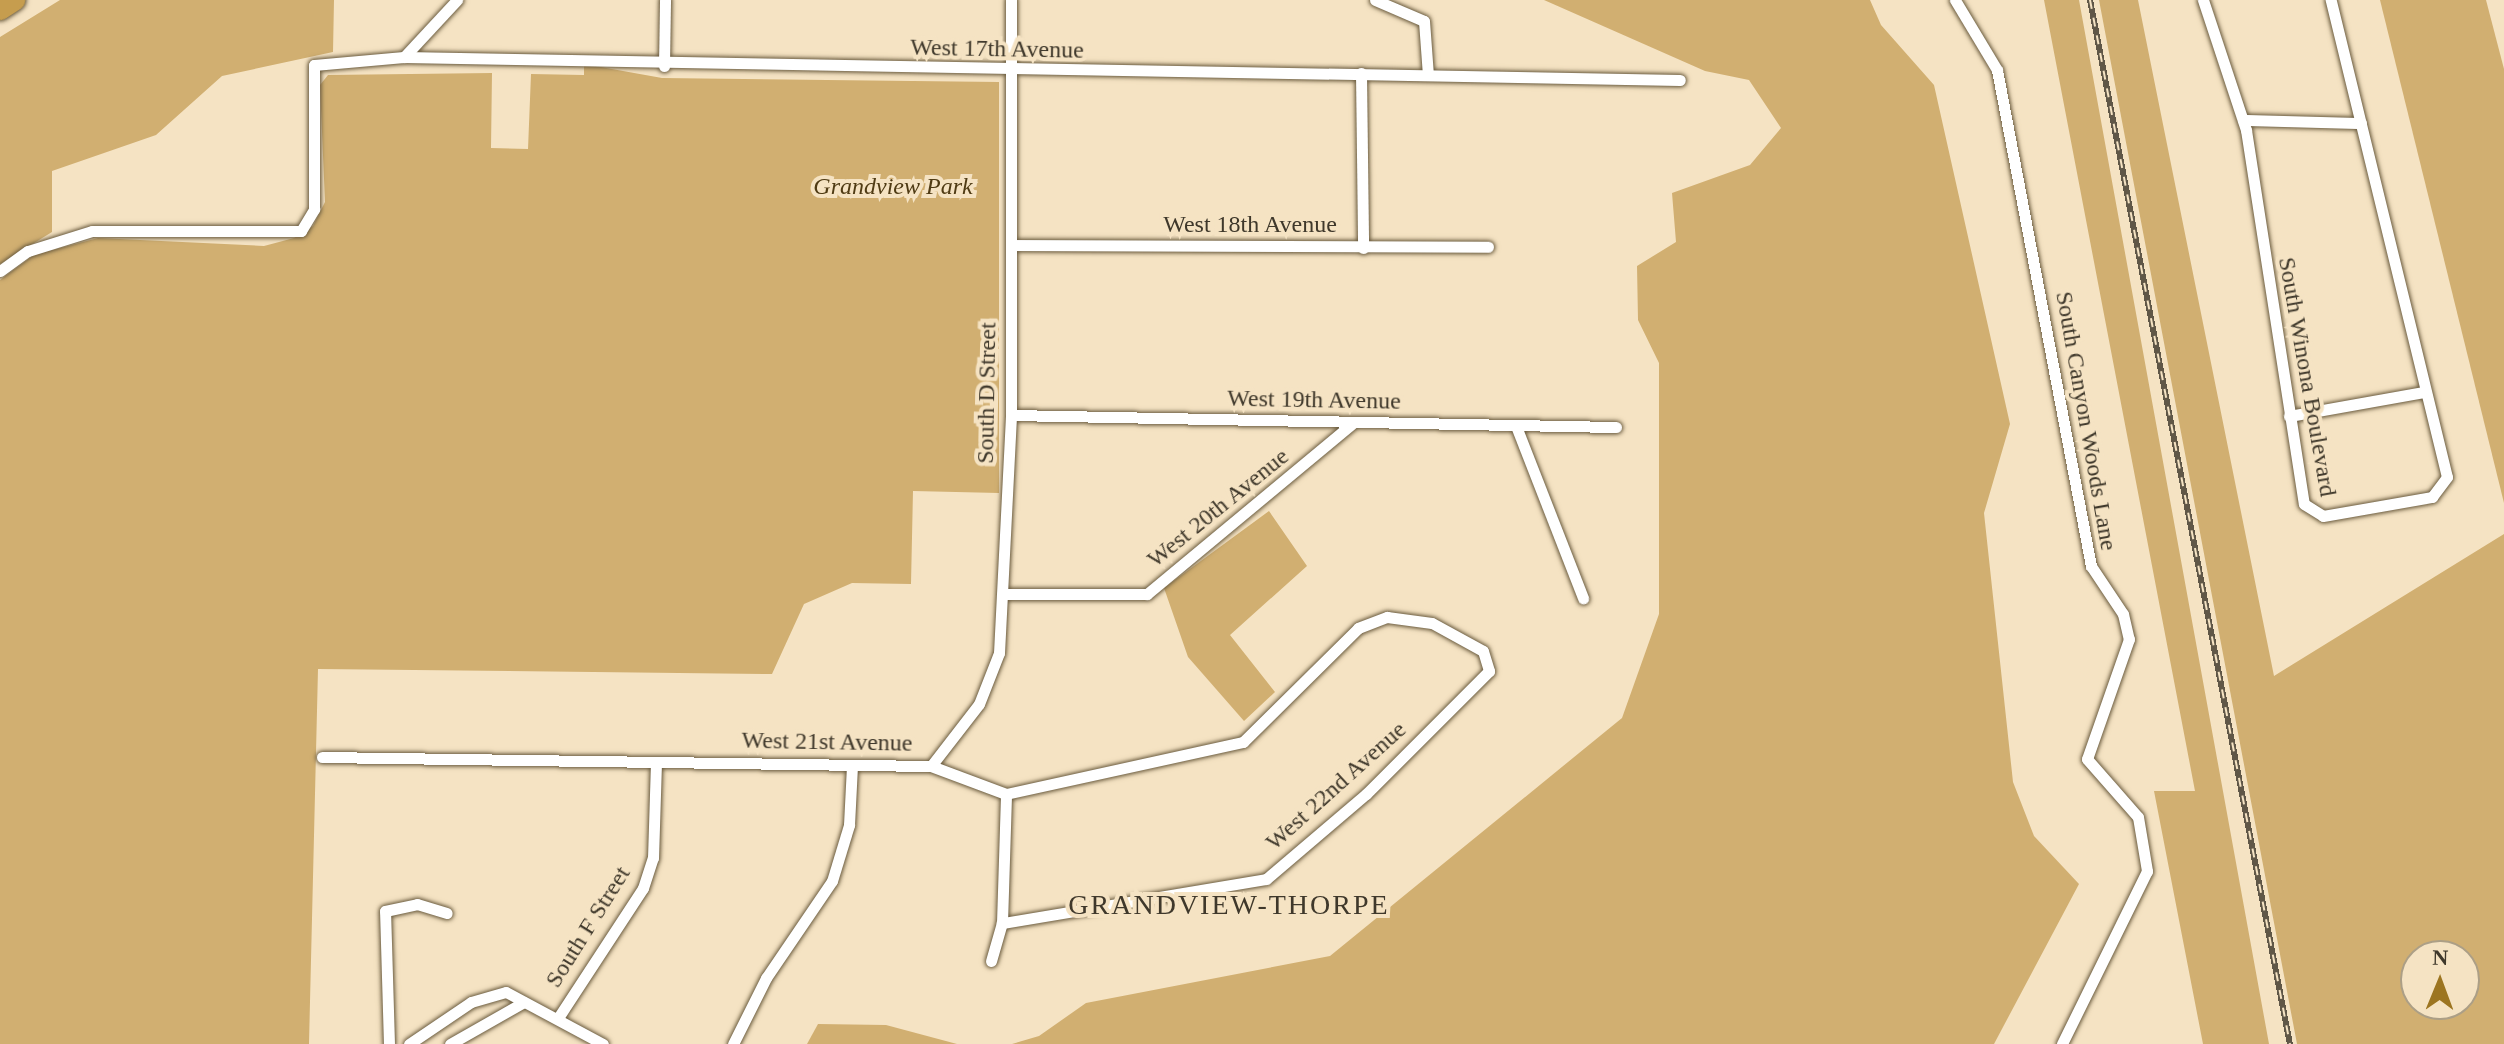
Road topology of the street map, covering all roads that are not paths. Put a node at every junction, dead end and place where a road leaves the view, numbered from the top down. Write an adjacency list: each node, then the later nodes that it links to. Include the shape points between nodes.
1 (14, 0): 9 (highway)
2 (457, 0): 10 (street)
3 (665, 0): 11 (street)
4 (1011, 0): 12 (street, South D Street)
5 (1375, 0): 14 (street, via 1424,21)
6 (1955, 0): 45 (street, South Canyon Woods Lane, via 1997,70 2091,566 2123,614 2129,639 2087,759 2138,817 2147,871)
7 (2203, 0): 16 (street, South Winona Boulevard)
8 (2331, 0): 17 (street, South Winona Boulevard)
9 (0, 9)
10 (404, 57): 11 (street, West 17th Avenue); 21 (street, West 17th Avenue, via 314,65 314,209 301,231 92,231 28,251)
11 (664, 66): 12 (street, West 17th Avenue)
12 (1010, 72): 13 (street, West 17th Avenue); 18 (street, South D Street)
13 (1361, 73): 14 (street, West 17th Avenue); 20 (street)
14 (1428, 75): 15 (street, West 17th Avenue)
15 (1680, 80)
16 (2243, 120): 17 (street); 24 (street, South Winona Boulevard)
17 (2361, 123): 22 (street, South Winona Boulevard)
18 (1011, 245): 20 (street, West 18th Avenue); 23 (street, South D Street)
19 (1488, 247): 20 (street, West 18th Avenue)
20 (1363, 248)
21 (0, 271)
22 (2424, 392): 24 (street); 24 (street, South Winona Boulevard, via 2447,477 2442,491 2323,516 2304,504)
23 (1011, 415): 25 (street, West 19th Avenue); 28 (street, South D Street)
24 (2289, 416)
25 (1352, 424): 26 (street, West 19th Avenue); 28 (street, West 20th Avenue, via 1147,594)
26 (1516, 426): 27 (street, West 19th Avenue); 29 (street)
27 (1616, 427)
28 (1003, 594): 33 (street, South D Street, via 992,676)
29 (1583, 598)
30 (322, 757): 31 (street, West 21st Avenue)
31 (656, 762): 32 (street, West 21st Avenue); 39 (street, South F Street, via 653,858 643,888)
32 (852, 765): 33 (street, West 21st Avenue); 44 (street, via 849,825 832,881 766,978)
33 (931, 766): 34 (street, West 21st Avenue)
34 (1006, 794): 36 (street); 36 (street, West 22nd Avenue, via 1243,742 1358,628 1387,617 1432,623 1483,651 1489,671 1366,794 1266,879)
35 (447, 913): 40 (street, via 417,904 385,911)
36 (1002, 923): 37 (street)
37 (991, 961)
38 (524, 1002): 39 (street); 41 (street, via 506,992 485,996); 42 (street)
39 (558, 1018): 43 (street)
40 (389, 1044)
41 (409, 1044)
42 (450, 1044)
43 (603, 1044)
44 (733, 1044)
45 (2062, 1044)

